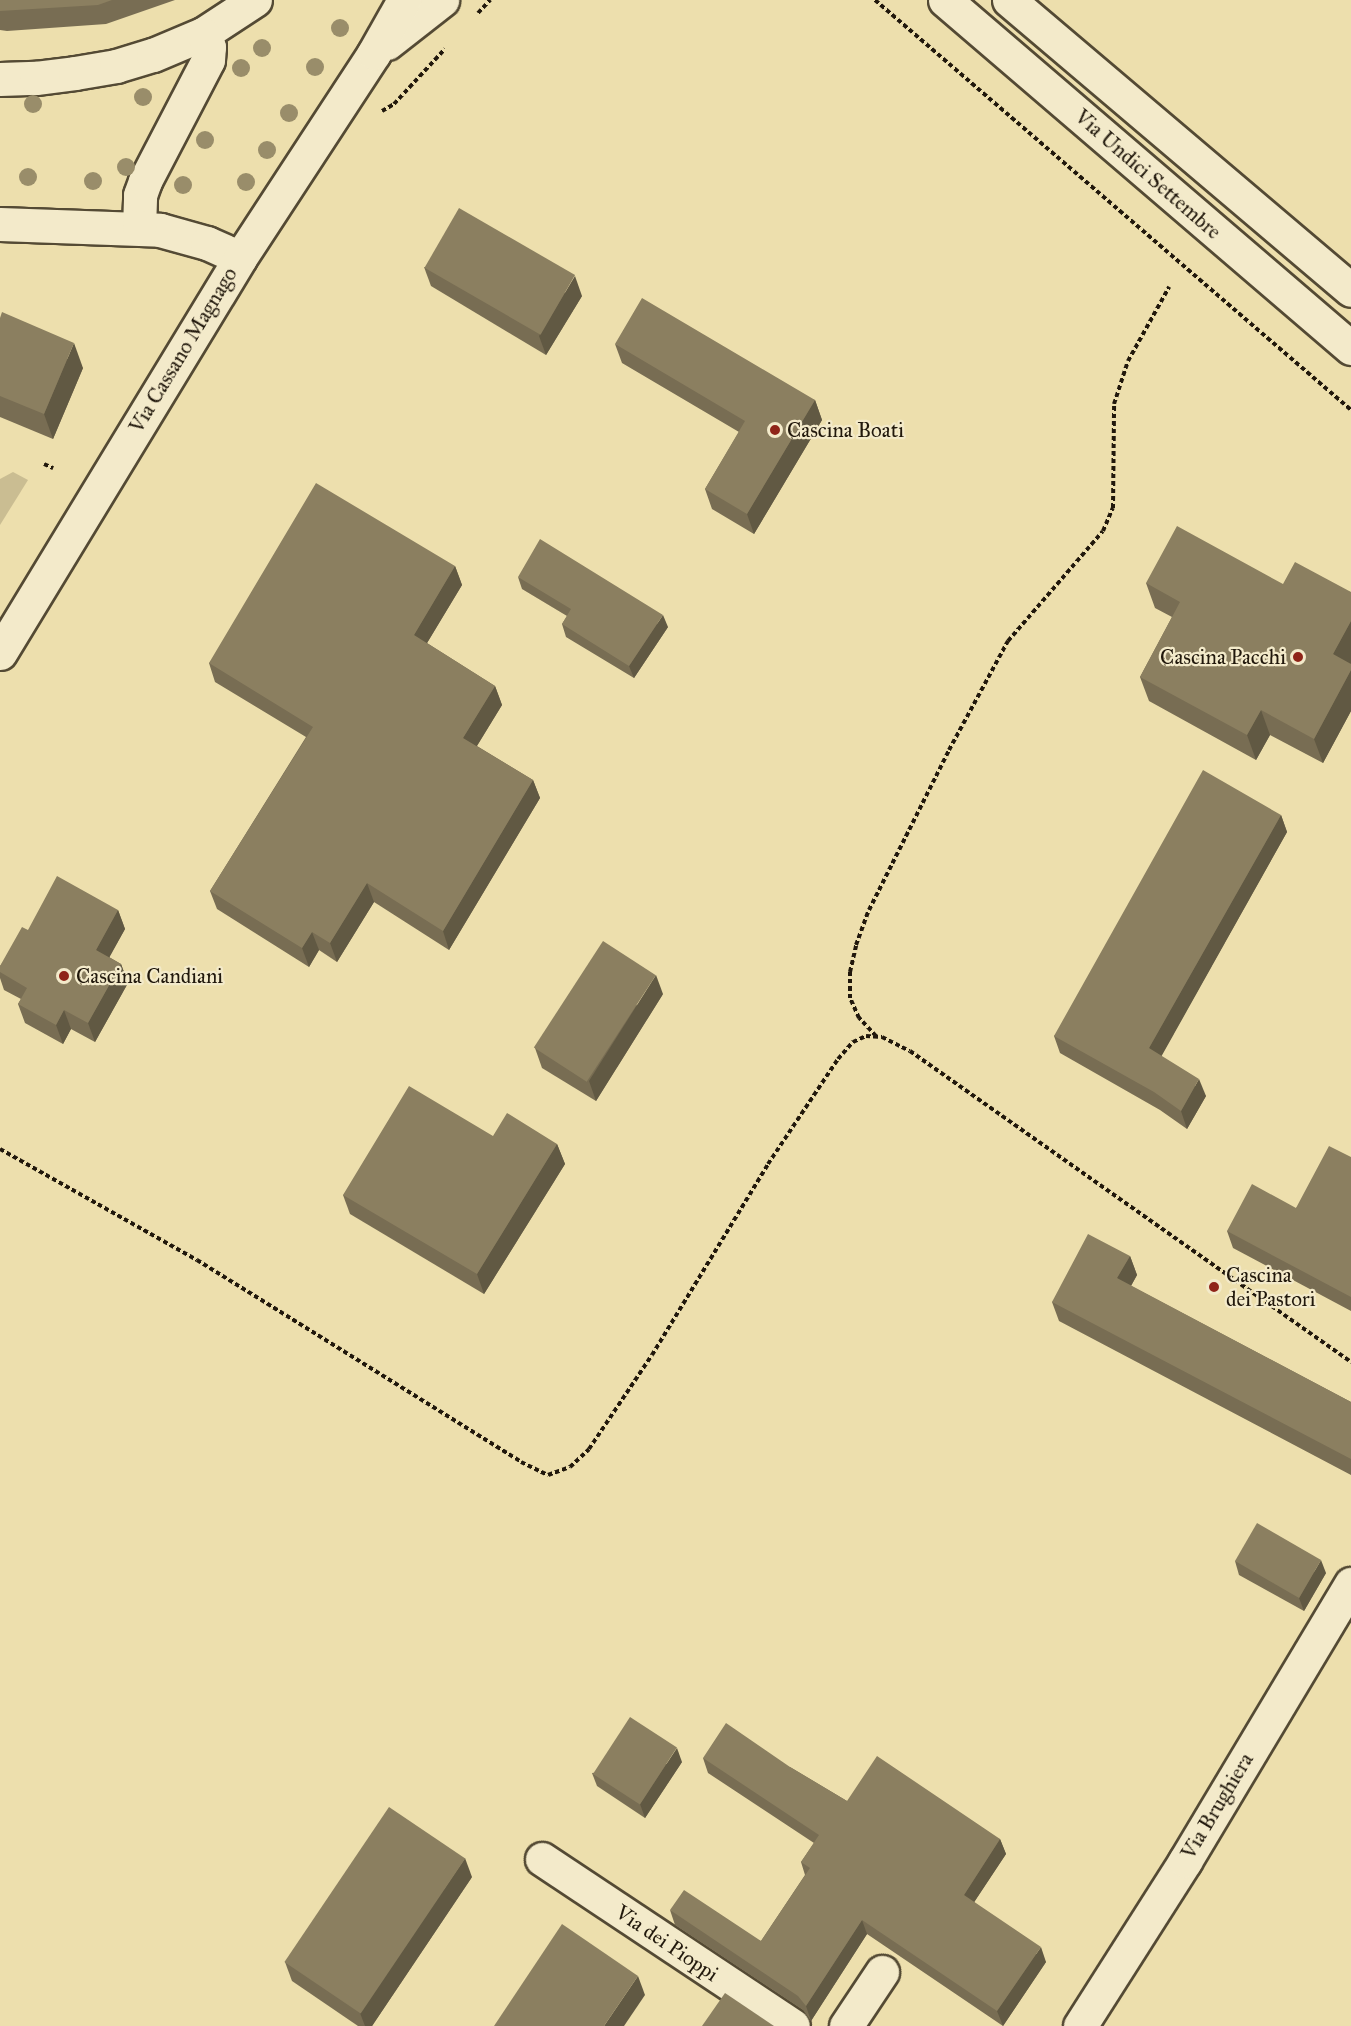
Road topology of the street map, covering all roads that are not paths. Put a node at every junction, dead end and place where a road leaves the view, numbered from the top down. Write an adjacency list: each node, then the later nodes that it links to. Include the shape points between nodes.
1 (255, 0): 6 (street)
2 (404, 0): 7 (street, Via Cassano Magnago)
3 (441, 0): 7 (street, Via Cassano Magnago)
4 (945, 0): 13 (street, Via Undici Settembre)
5 (1009, 0): 12 (street, Via Undici Settembre)
6 (203, 34): 8 (street, via 116,66 36,78); 10 (street, via 210,53 206,69 145,181 140,195)
7 (374, 53): 11 (street, Via Cassano Magnago)
8 (0, 79)
9 (0, 224): 10 (street)
10 (139, 228): 11 (street, via 177,233)
11 (240, 258): 14 (street, Via Cassano Magnago)
12 (1351, 290)
13 (1351, 348)
14 (0, 653)
15 (1351, 1584): 20 (street, Via Brughiera, via 1185,1861)
16 (542, 1859): 18 (street, Via dei Pioppi)
17 (882, 1972): 19 (street)
18 (793, 2026)
19 (846, 2026)
20 (1080, 2026)

